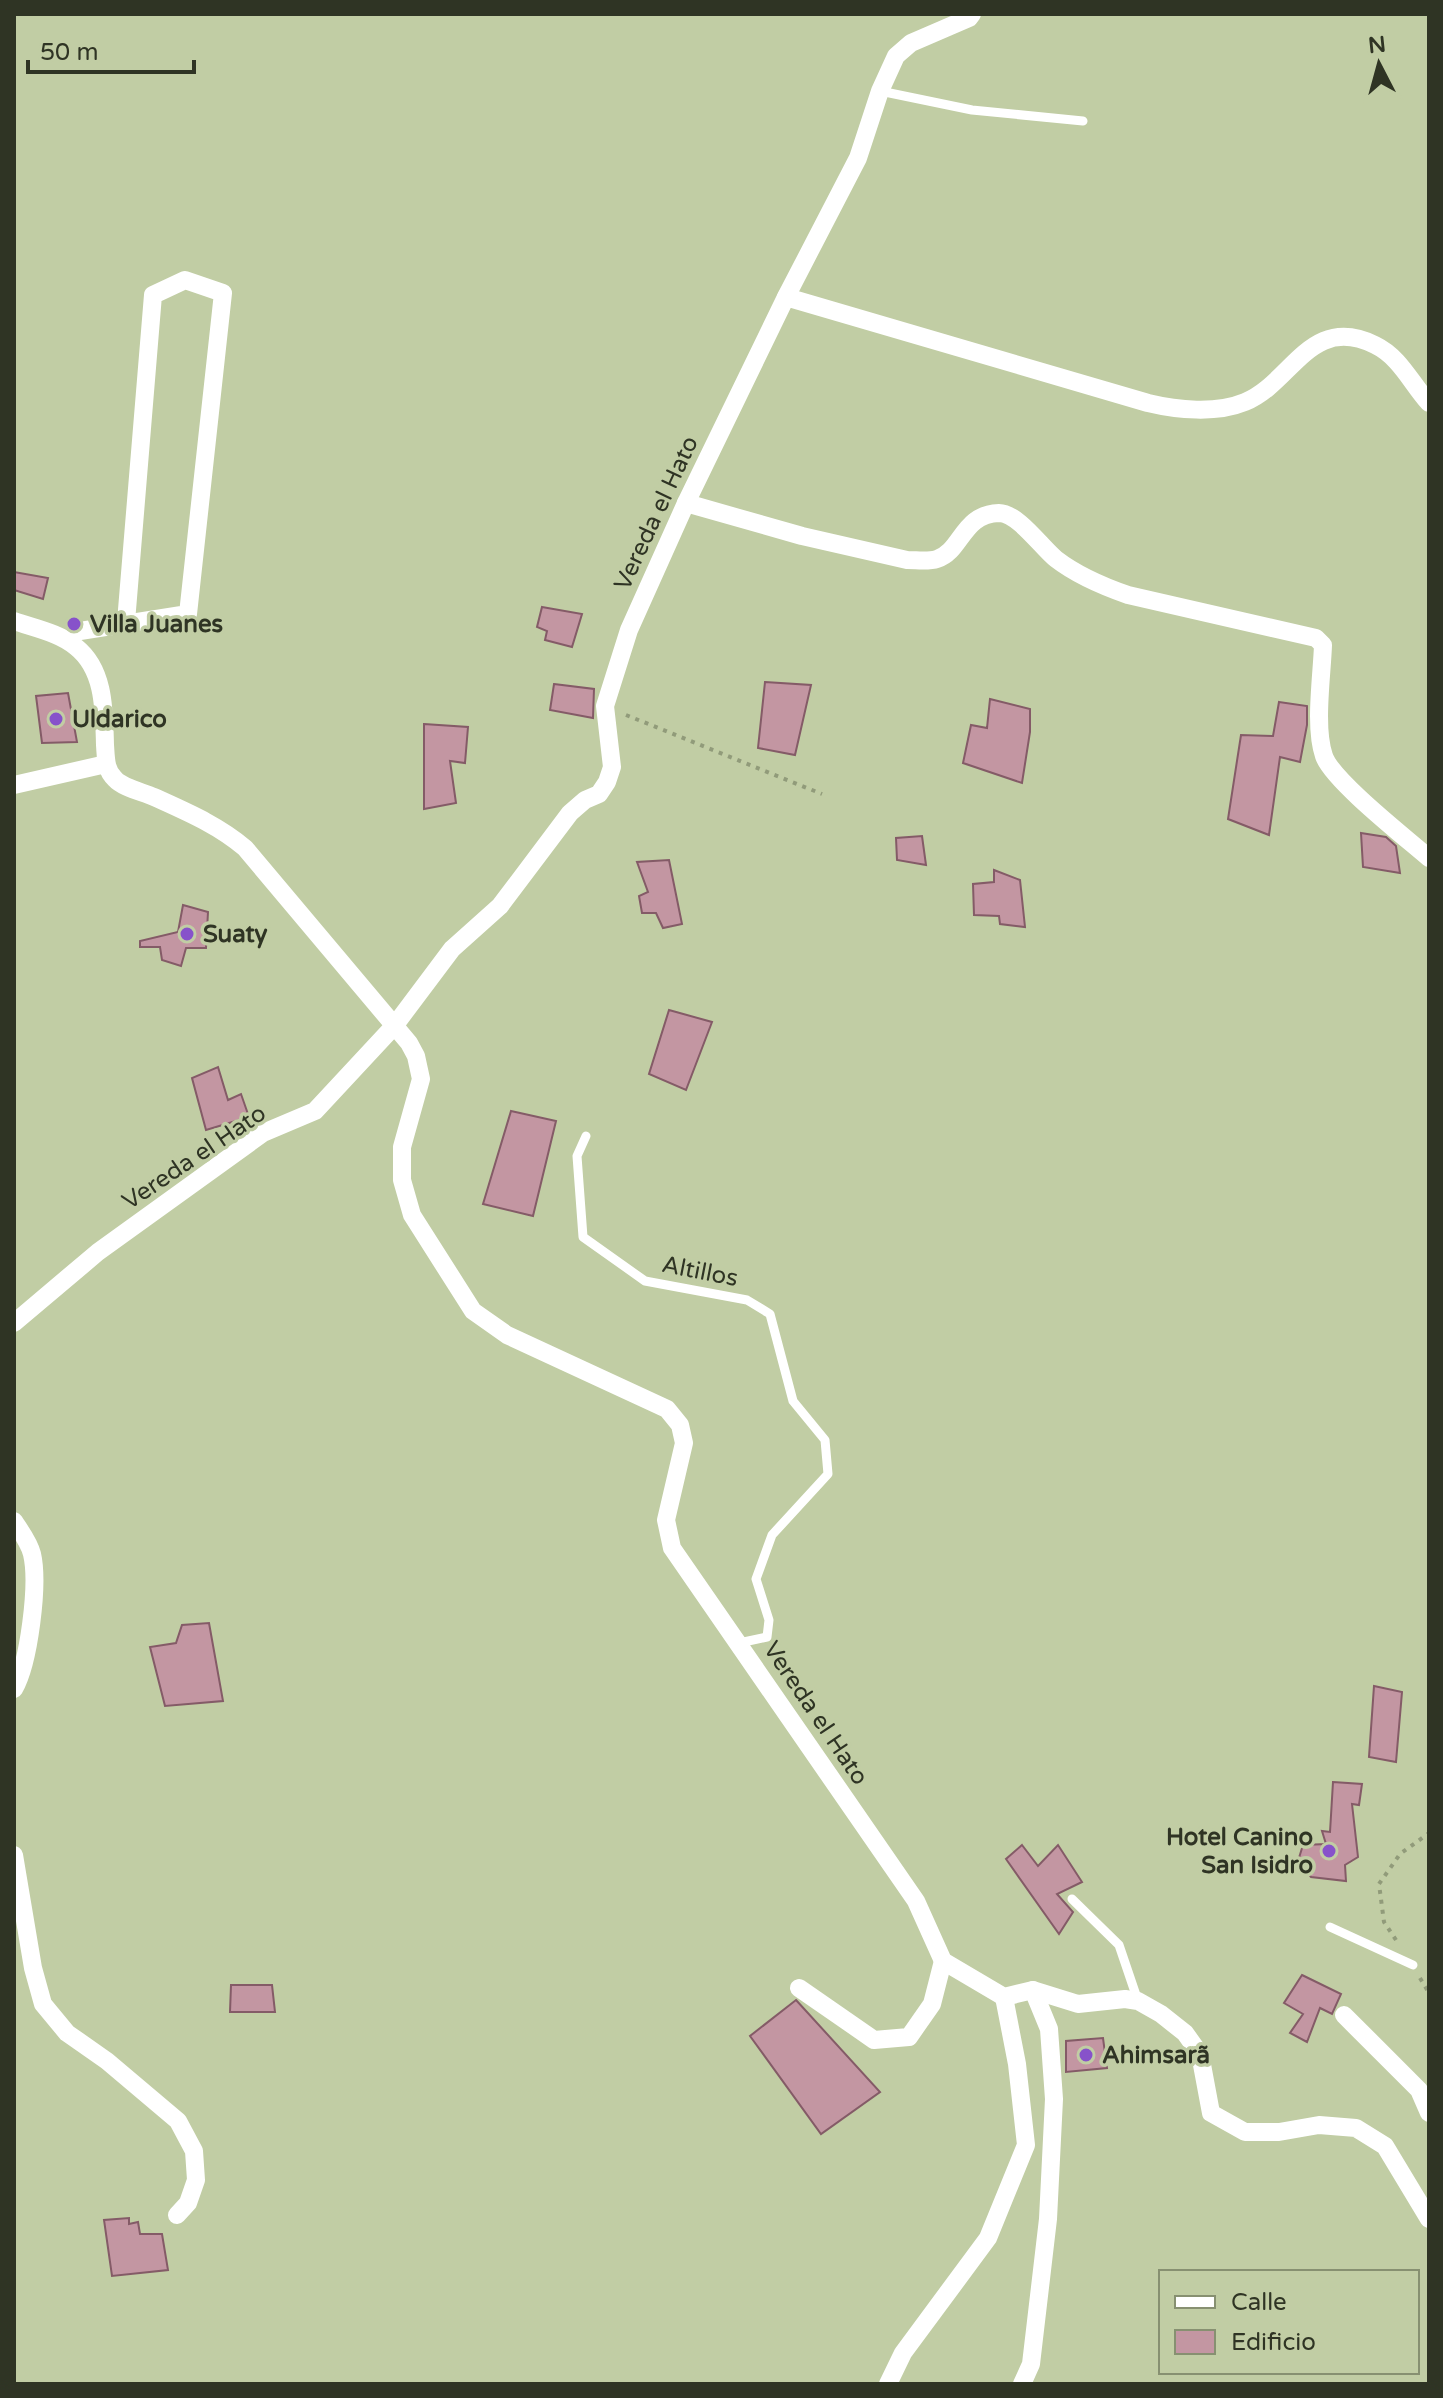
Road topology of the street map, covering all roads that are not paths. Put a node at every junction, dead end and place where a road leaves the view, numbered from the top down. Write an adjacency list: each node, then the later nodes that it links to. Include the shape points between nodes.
1 (972, 15): 2 (street, Vereda el Hato, via 911,43 896,56)
2 (880, 91): 3 (lane, via 972,110); 4 (street, Vereda el Hato, via 858,158)
3 (1083, 121)
4 (786, 297): 5 (street, via 1181,410 1244,403 1319,343 1354,338 1400,364); 6 (street, Vereda el Hato)
5 (1429, 403)
6 (686, 503): 12 (street, via 802,536 922,561 945,556 978,518 1006,514 1055,558 1108,588 1316,638 1323,645 1324,756 1335,774); 13 (street, Vereda el Hato, via 629,630 605,706 612,767 607,782 599,794 570,813 500,906 452,949)
7 (14, 621): 9 (street)
8 (126, 622): 8 (street, via 188,614 223,293 185,280 153,295); 9 (street)
9 (67, 632): 10 (street, via 98,677)
10 (106, 764): 11 (street); 13 (street, Vereda el Hato, via 115,780 225,831 245,848)
11 (14, 785)
12 (1429, 858)
13 (395, 1025): 15 (street, Vereda el Hato, via 315,1111 263,1133 98,1252); 17 (street, Vereda el Hato, via 416,1056 421,1079 402,1147 402,1180 412,1215 473,1311 507,1335 667,1409 680,1425 684,1443 666,1520 672,1548)
14 (586, 1136): 17 (lane, Altillos, via 577,1156 583,1237 645,1281 747,1300 770,1314 793,1401 825,1440 828,1474 772,1535 756,1579 769,1620 767,1637)
15 (14, 1323)
16 (14, 1521): 18 (street, via 32,1554 34,1571 31,1629)
17 (739, 1643): 22 (street, Vereda el Hato, via 916,1901)
18 (14, 1689)
19 (14, 1855): 31 (street, via 43,2004 67,2033 178,2121 194,2151 196,2180)
20 (1072, 1899): 27 (lane, via 1119,1945)
21 (1330, 1927): 23 (lane)
22 (943, 1961): 24 (street, via 932,2004 909,2037 874,2040); 26 (street)
23 (1413, 1965)
24 (799, 1988)
25 (1033, 1990): 26 (street); 27 (street, via 1078,2004); 33 (street, via 1049,2029 1054,2099 1048,2219 1031,2364)
26 (1004, 1997): 32 (street, via 1026,2145 988,2238 903,2353)
27 (1138, 2001): 30 (street, via 1185,2033 1200,2054 1211,2113 1245,2132 1319,2125 1356,2128 1385,2146)
28 (1344, 2015): 29 (street, via 1419,2090)
29 (1429, 2113)
30 (1427, 2208)
31 (177, 2215)
32 (888, 2384)
33 (1022, 2384)

